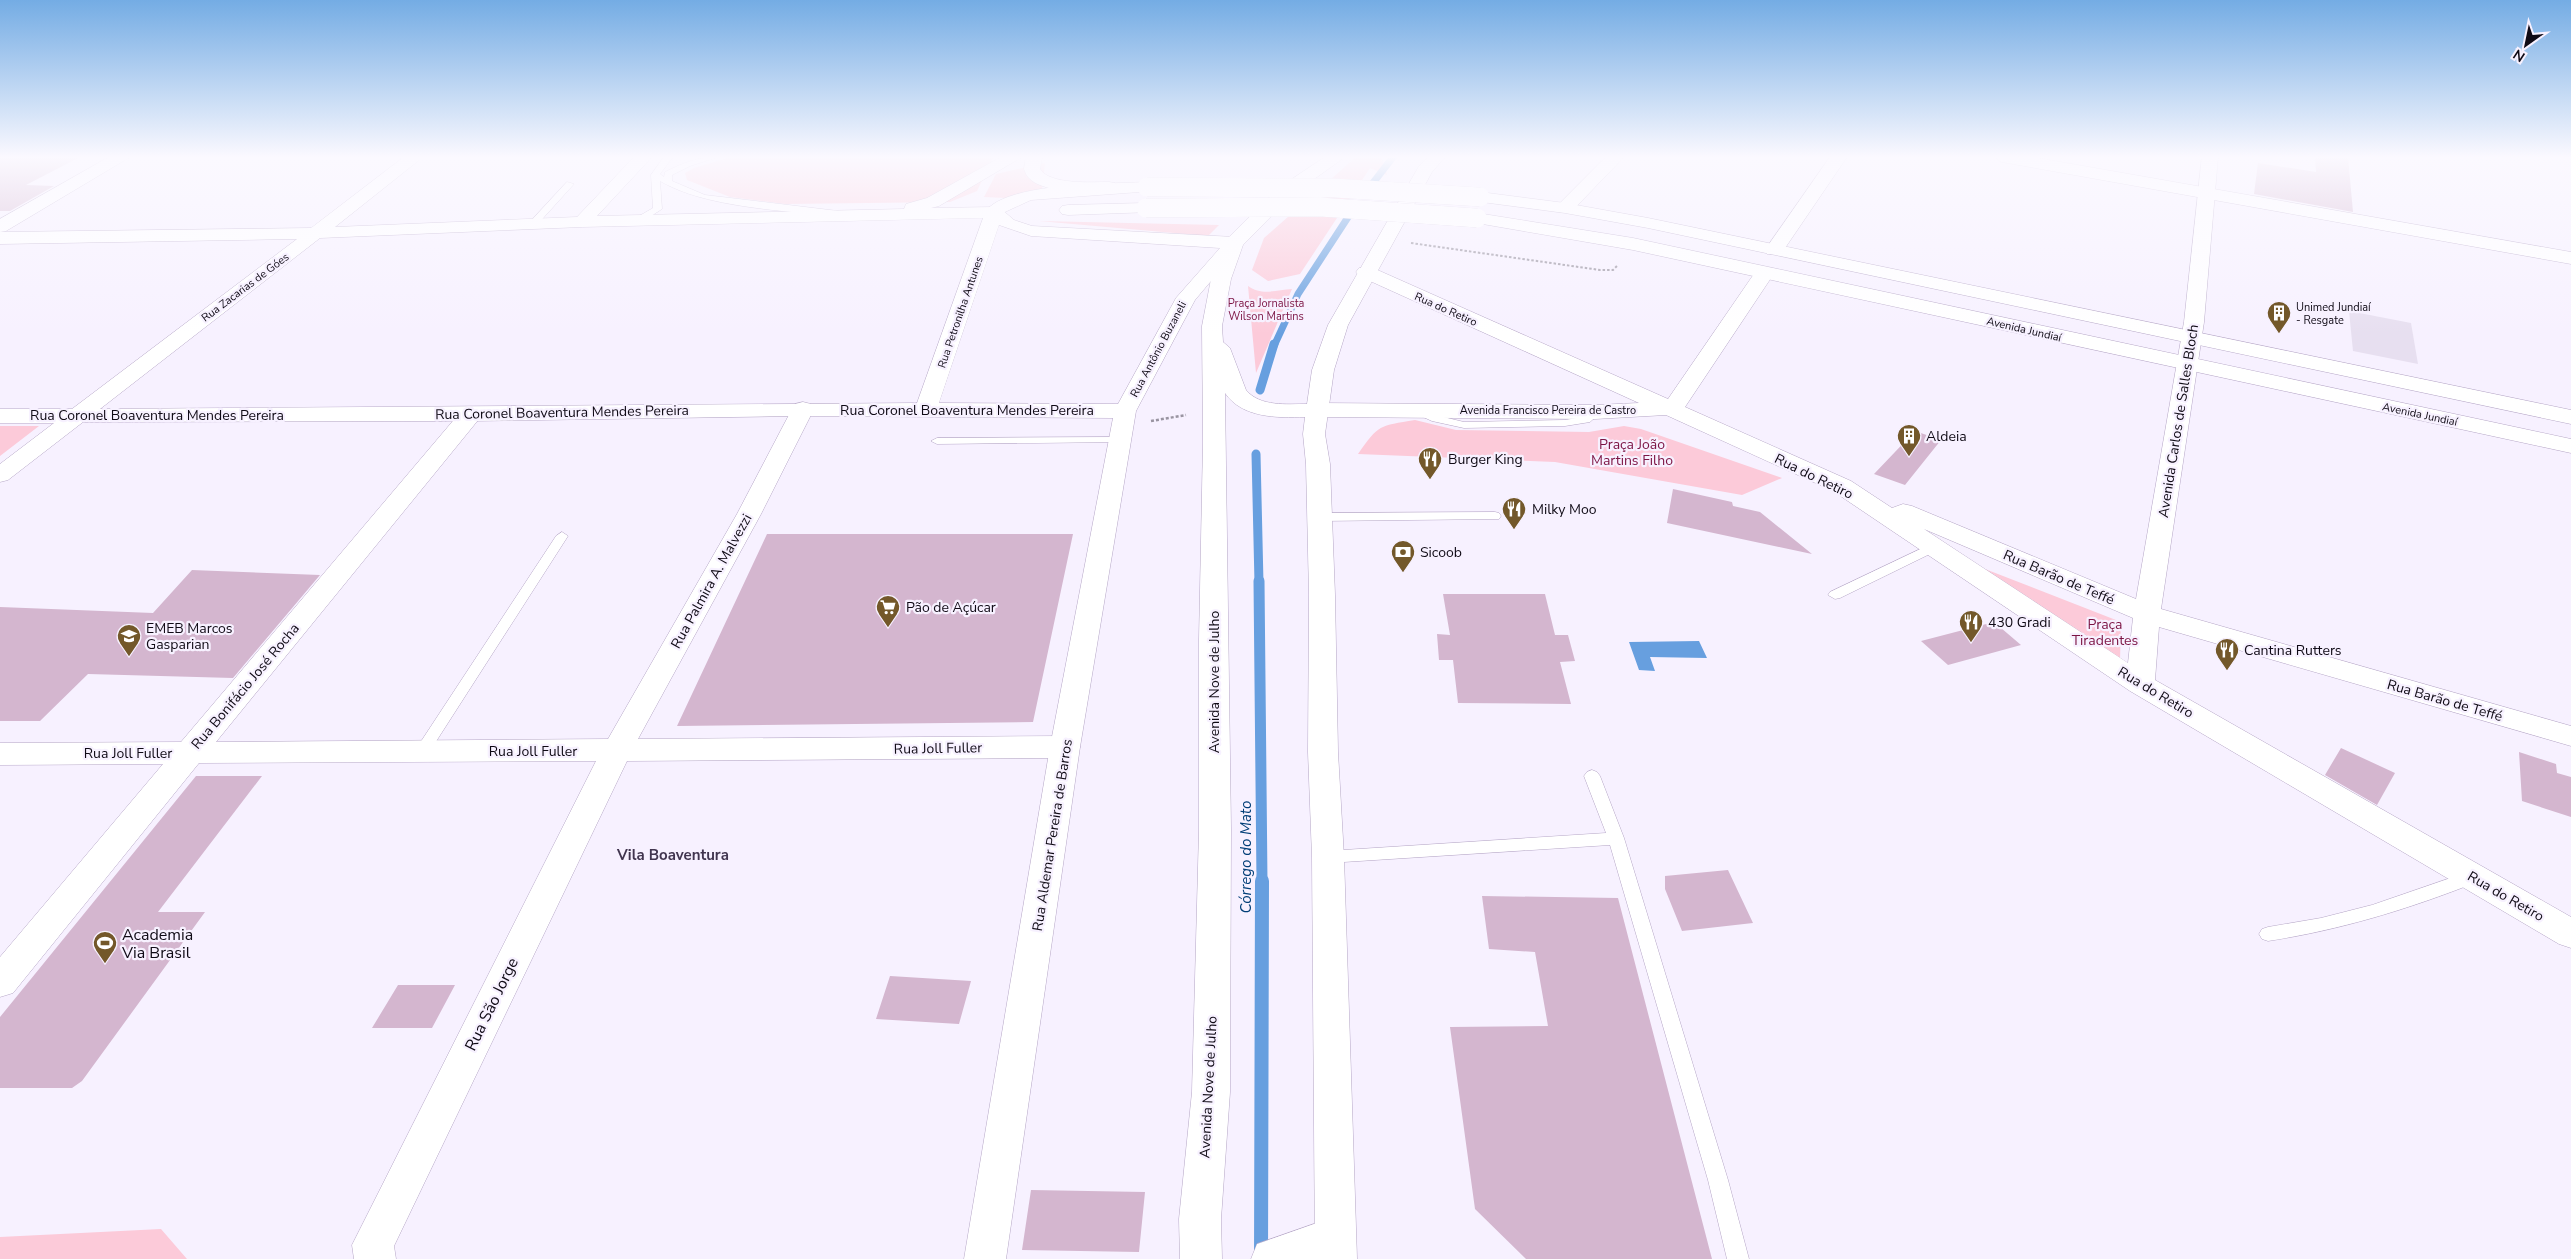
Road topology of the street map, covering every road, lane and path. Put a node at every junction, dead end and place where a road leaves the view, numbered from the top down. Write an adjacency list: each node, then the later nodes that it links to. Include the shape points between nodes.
1 (20, 216): 22 (main road)
2 (338, 216): 23 (main road, Rua Zacarias de Góes)
3 (541, 216): 21 (lane)
4 (588, 216): 20 (main road)
5 (646, 216): 19 (lane)
6 (844, 216): 18 (lane)
7 (887, 216): 8 (main road); 18 (main road)
8 (894, 216)
9 (993, 216): 39 (main road, Rua Petronilha Antunes)
10 (998, 216): 26 (main road, via 1008,224 1031,231)
11 (1261, 216): 26 (main road, Avenida Nove de Julho)
12 (1398, 216): 25 (main road)
13 (1445, 216): 27 (main road, Avenida Jundiaí, bridge, via 1477,218)
14 (1604, 216): 28 (main road, Avenida Jundiaí)
15 (1798, 216): 28 (main road)
16 (2203, 216): 33 (main road, Avenida Carlos de Salles Bloch)
17 (2329, 216): 29 (main road)
18 (851, 217): 19 (main road)
19 (637, 221): 20 (main road)
20 (582, 222): 21 (main road)
21 (533, 224): 23 (main road)
22 (0, 227)
23 (316, 233): 24 (main road); 43 (main road, Rua Zacarias de Góes)
24 (0, 238)
25 (1385, 239): 27 (path, via 1600,270 1614,270); 30 (main road)
26 (1234, 243): 32 (main road, Avenida Nove de Julho, via 1220,279); 45 (main road, Rua Antônio Buzaneli, via 1186,298)
27 (1633, 244): 31 (main road, Avenida Jundiaí)
28 (1774, 250): 33 (main road, Avenida Jundiaí)
29 (2571, 258)
30 (1366, 272): 35 (main road, Rua do Retiro); 38 (main road, via 1338,325 1323,370)
31 (1766, 272): 34 (main road, Avenida Jundiaí); 36 (main road)
32 (1212, 326): 38 (main road, Avenida Francisco Pereira de Castro, via 1236,394 1242,399 1267,409); 75 (main road, Avenida Nove de Julho, via 1215,830 1211,1092 1200,1218)
33 (2191, 338): 34 (main road, Avenida Carlos de Salles Bloch); 44 (main road, Avenida Jundiaí)
34 (2187, 365): 48 (main road, Avenida Jundiaí); 56 (main road, Avenida Carlos de Salles Bloch)
35 (1611, 381): 36 (main road, Rua do Retiro); 40 (main road)
36 (1673, 408): 40 (main road, Avenida Francisco Pereira de Castro); 47 (main road, Rua do Retiro)
37 (803, 409): 39 (main road, Rua Coronel Boaventura Mendes Pereira); 41 (main road, Rua Coronel Boaventura Mendes Pereira); 61 (main road, Rua Palmira A. Malvezzi, via 753,506)
38 (1317, 410): 40 (main road, Avenida Francisco Pereira de Castro, via 1413,408); 52 (main road, via 1314,434)
39 (925, 411): 45 (main road, Rua Coronel Boaventura Mendes Pereira)
40 (1588, 412): 47 (main road, Rua do Retiro)
41 (470, 414): 43 (main road, Rua Coronel Boaventura Mendes Pereira); 62 (main road, Rua Bonifácio José Rocha)
42 (0, 416): 43 (main road, Rua Coronel Boaventura Mendes Pereira)
43 (75, 416): 49 (main road, Rua Zacarias de Góes)
44 (2571, 417)
45 (1122, 426): 46 (lane); 59 (main road, Rua Aldemar Pereira de Barros)
46 (937, 441)
47 (1746, 444): 50 (main road, Rua do Retiro)
48 (2571, 446)
49 (0, 475)
50 (1842, 486): 54 (main road, Rua do Retiro); 56 (main road, Rua Barão de Teffé)
51 (1495, 516): 52 (lane)
52 (1319, 517): 66 (main road)
53 (562, 536): 60 (lane)
54 (1933, 546): 55 (lane); 57 (main road, Rua do Retiro)
55 (1835, 594)
56 (2147, 614): 57 (main road, Avenida Carlos de Salles Bloch); 58 (main road, Rua Barão de Teffé)
57 (2140, 684): 67 (main road, Rua do Retiro)
58 (2571, 736)
59 (1065, 747): 61 (main road, Rua Joll Fuller); 74 (main road, Rua Aldemar Pereira de Barros)
60 (423, 750): 61 (main road, Rua Joll Fuller); 62 (main road, Rua Joll Fuller)
61 (616, 751): 73 (main road, Rua São Jorge, via 374,1245)
62 (189, 753): 63 (main road, Rua Joll Fuller); 70 (main road, Rua Bonifácio José Rocha)
63 (0, 754)
64 (1592, 776): 65 (lane)
65 (1616, 838): 66 (lane); 76 (lane, via 1718,1180)
66 (1328, 857): 71 (main road)
67 (2471, 876): 68 (lane, via 2379,912); 69 (main road, Rua do Retiro)
68 (2268, 934)
69 (2571, 934)
70 (0, 982)
71 (1335, 1248): 72 (main road)
72 (1278, 1257)
73 (375, 1259)
74 (985, 1259)
75 (1201, 1259)
76 (1738, 1259)

